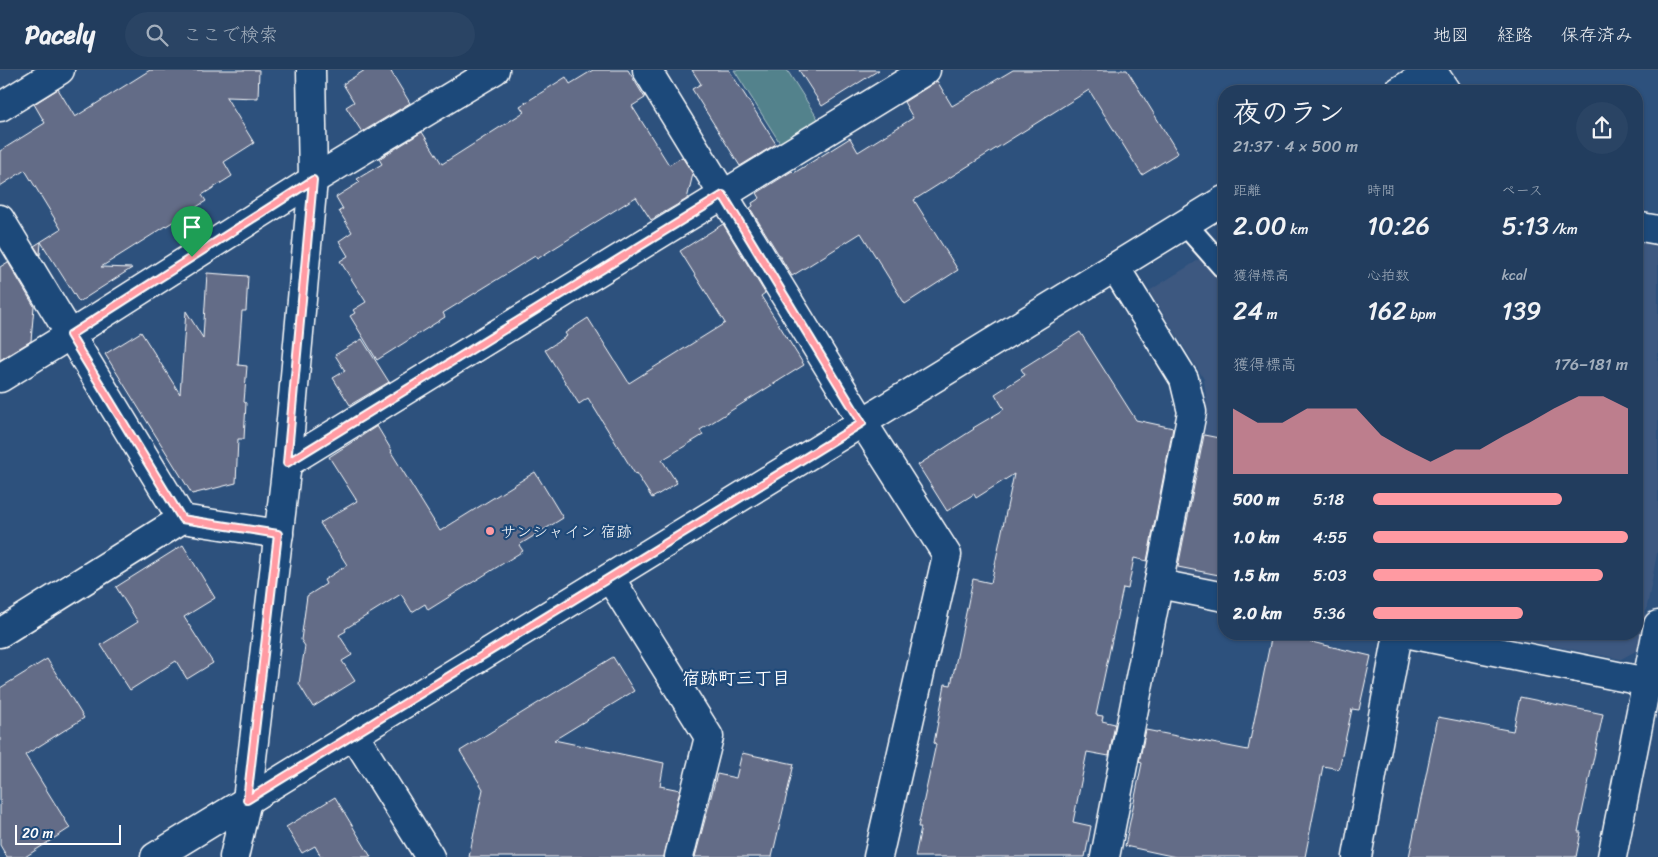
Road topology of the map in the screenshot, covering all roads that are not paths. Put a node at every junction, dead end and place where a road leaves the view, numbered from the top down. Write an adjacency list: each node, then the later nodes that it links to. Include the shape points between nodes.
1 (60, 70): 8 (street)
2 (311, 70): 9 (street)
3 (495, 70): 9 (street)
4 (648, 70): 10 (street)
5 (926, 70): 10 (street)
6 (1436, 76): 7 (street)
7 (1414, 85)
8 (0, 107)
9 (313, 180): 18 (street); 21 (street)
10 (723, 195): 20 (street); 21 (street)
11 (1218, 204): 13 (street)
12 (0, 219): 18 (street)
13 (1185, 224): 16 (lane); 17 (street)
14 (1643, 227): 15 (street)
15 (1658, 230)
16 (1218, 261)
17 (1114, 267): 20 (street); 25 (street, via 1184,379 1192,412)
18 (70, 335): 19 (street); 22 (street)
19 (0, 378)
20 (862, 423): 24 (street); 38 (street, via 947,555)
21 (287, 463): 23 (street)
22 (182, 519): 23 (street); 28 (street)
23 (278, 534): 33 (street)
24 (610, 578): 32 (street); 37 (street, via 709,737)
25 (1159, 584): 26 (street); 39 (street)
26 (1218, 596)
27 (1658, 624): 31 (street)
28 (0, 633)
29 (1397, 640): 40 (street)
30 (1440, 640): 31 (street)
31 (1647, 682): 41 (street)
32 (354, 735): 33 (street); 36 (street)
33 (247, 800): 34 (street); 35 (street)
34 (155, 857)
35 (234, 857)
36 (430, 857)
37 (679, 857)
38 (878, 857)
39 (1105, 857)
40 (1357, 857)
41 (1612, 857)

